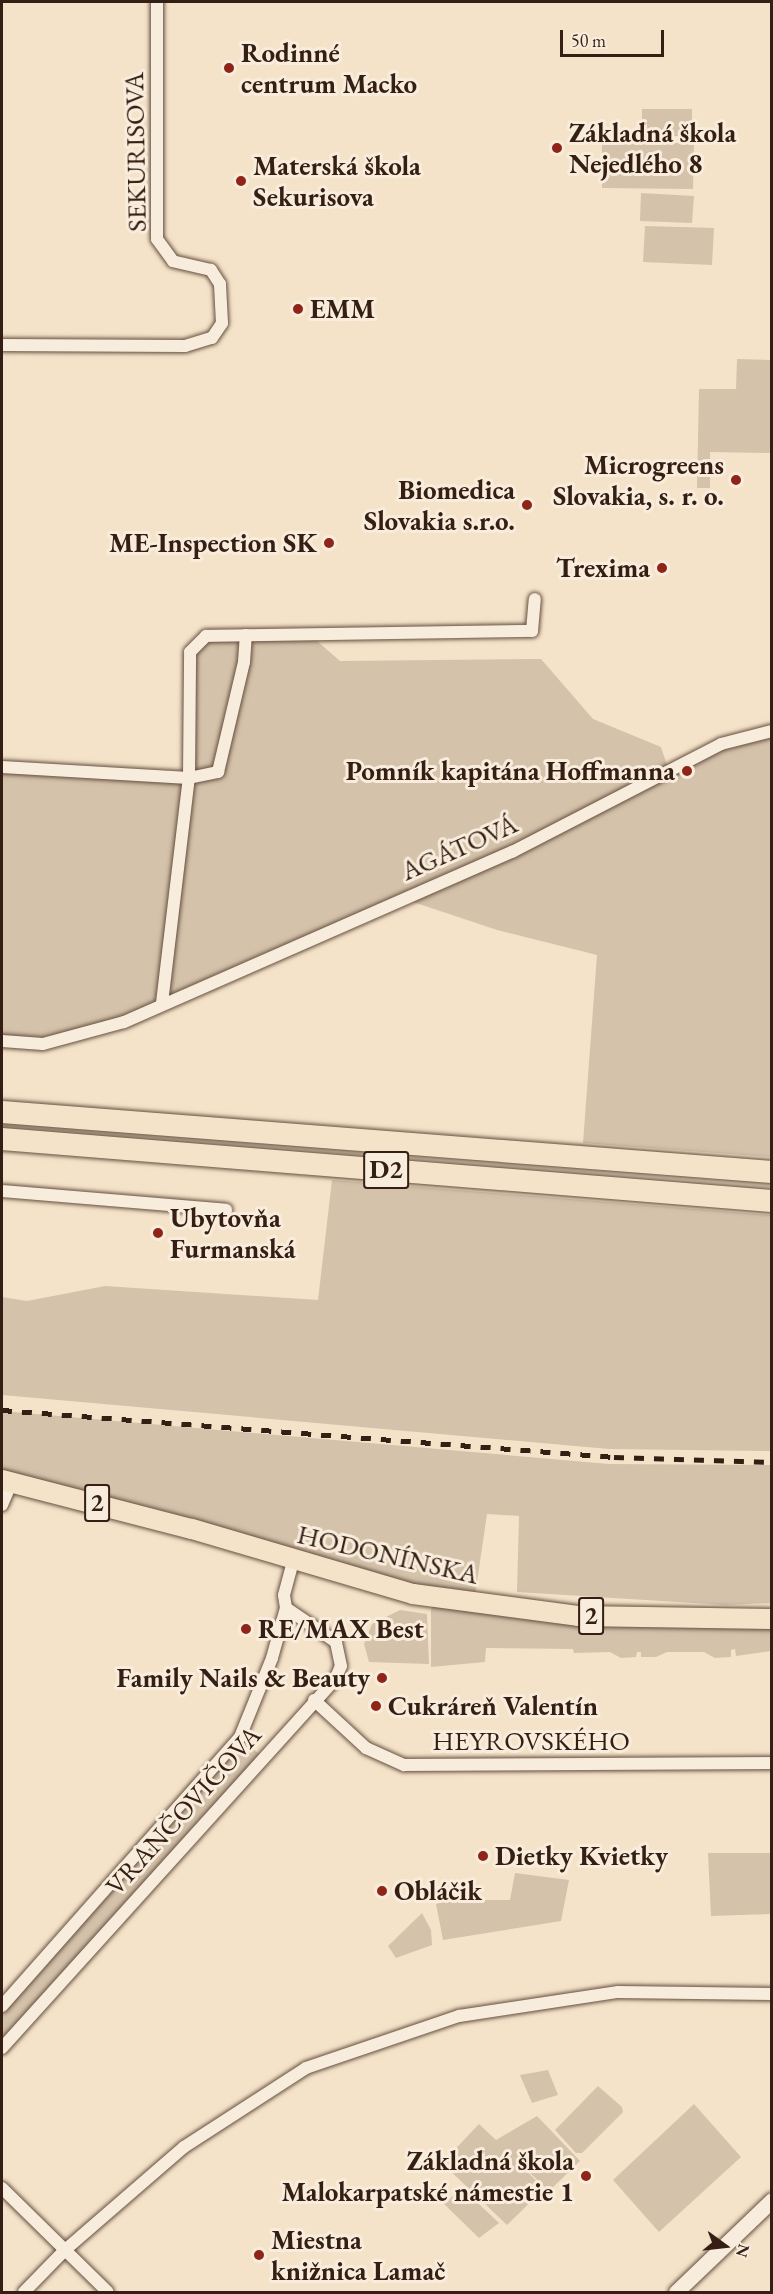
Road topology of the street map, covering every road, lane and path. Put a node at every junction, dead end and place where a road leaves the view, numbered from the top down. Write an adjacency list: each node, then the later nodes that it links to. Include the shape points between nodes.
1 (158, 2): 2 (street, SEKURISOVA, via 157,239 172,261 211,270 220,284 222,323 212,338 185,346)
2 (2, 345)
3 (535, 599): 4 (street, via 532,631)
4 (246, 635): 7 (street, via 244,662 218,772); 7 (street, via 206,636 190,652)
5 (771, 730): 8 (street, AGÁTOVÁ, via 721,744 512,852)
6 (2, 767): 7 (street)
7 (189, 778): 8 (street)
8 (162, 1003): 9 (street, AGÁTOVÁ, via 124,1022 80,1036 43,1044)
9 (2, 1041)
10 (2, 1112): 12 (highway, D2)
11 (2, 1139): 14 (highway, D2)
12 (771, 1172)
13 (2, 1191): 15 (street)
14 (771, 1201)
15 (226, 1210)
16 (7, 1481): 17 (street); 18 (main road, HODONÍNSKA / 2, via 192,1529)
17 (2, 1505)
18 (293, 1561): 19 (street, VRANČOVIČOVA, via 284,1595); 20 (main road, HODONÍNSKA / 2, via 413,1594 520,1609 610,1618)
19 (286, 1608): 21 (street, VRANČOVIČOVA, via 336,1642 341,1656 335,1680); 24 (street, VRANČOVIČOVA, via 272,1658 240,1737)
20 (771, 1619)
21 (314, 1700): 22 (street, HEYROVSKÉHO, via 366,1748 404,1765); 25 (street, VRANČOVIČOVA)
22 (771, 1763)
23 (770, 1995): 28 (street, via 618,1992 459,2016 306,2068 184,2147)
24 (2, 2006)
25 (2, 2048)
26 (2, 2188): 28 (street)
27 (771, 2200): 31 (street)
28 (65, 2250): 29 (street); 30 (street)
29 (24, 2292)
30 (108, 2292)
31 (676, 2292)

